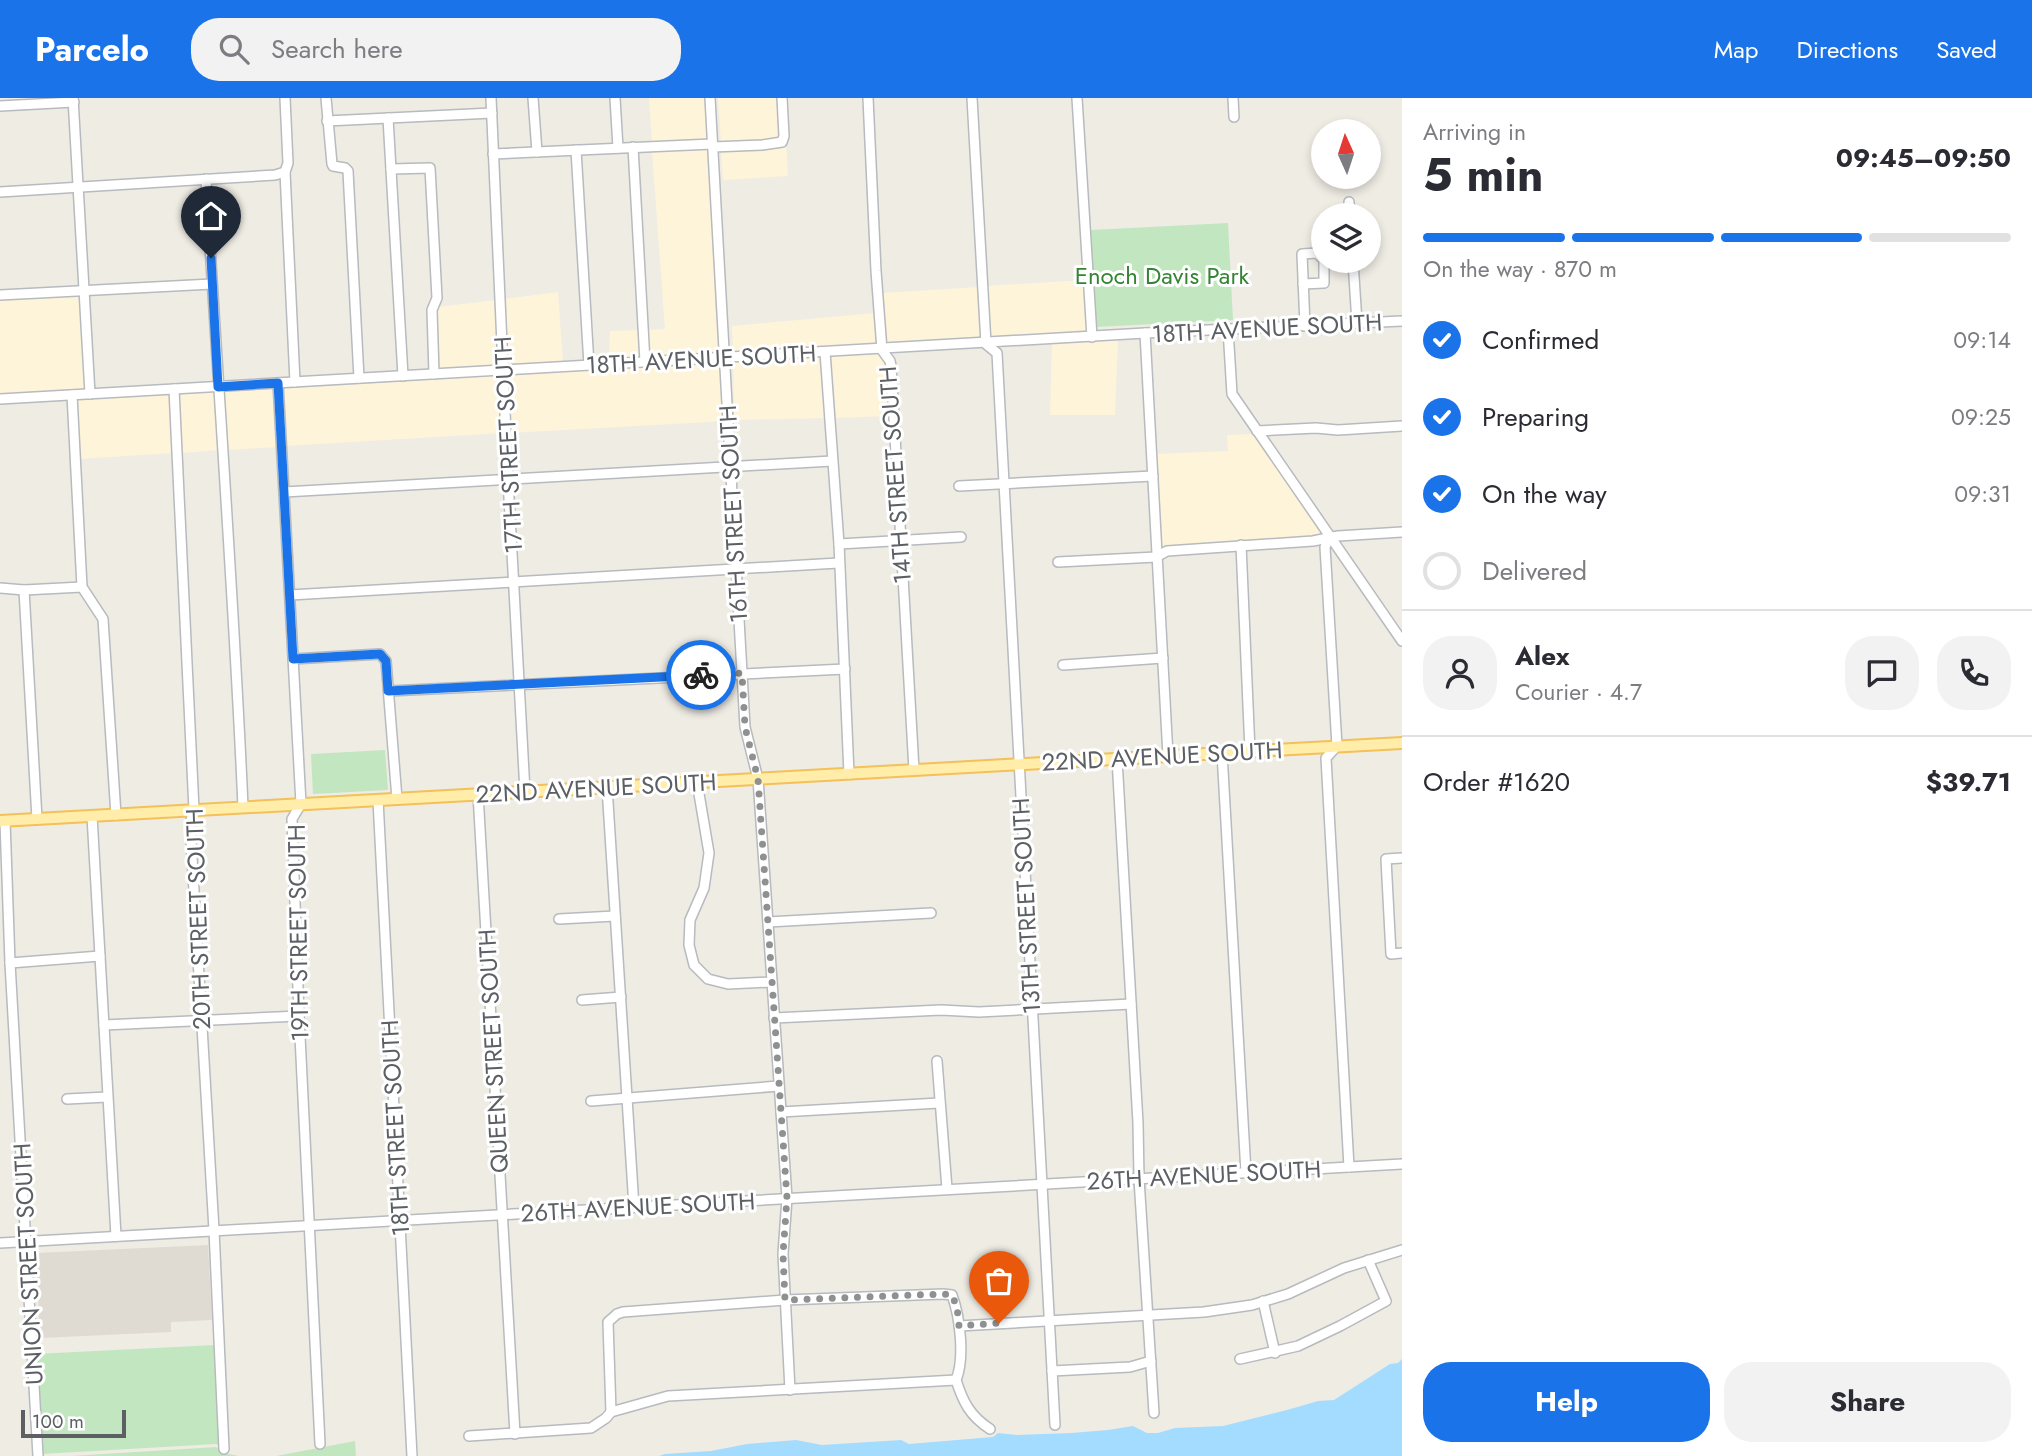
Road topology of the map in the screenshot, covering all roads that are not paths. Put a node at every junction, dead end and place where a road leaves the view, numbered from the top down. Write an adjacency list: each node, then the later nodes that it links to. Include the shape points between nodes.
1 (285, 98): 25 (street)
2 (326, 98): 17 (street)
3 (491, 98): 14 (street, 17TH STREET SOUTH)
4 (533, 98): 22 (street)
5 (615, 98): 19 (street)
6 (710, 98): 18 (street, 16TH STREET SOUTH)
7 (782, 98): 18 (street, via 784,136 780,143)
8 (868, 98): 43 (street, 14TH STREET SOUTH)
9 (972, 98): 42 (street, 13TH STREET SOUTH)
10 (1077, 98): 41 (street)
11 (1233, 98): 15 (street)
12 (74, 100): 13 (street); 27 (street)
13 (0, 106)
14 (492, 113): 16 (street); 23 (street, 17TH STREET SOUTH)
15 (1234, 117)
16 (388, 118): 17 (street); 24 (street)
17 (327, 121): 51 (street, via 332,164 348,171)
18 (713, 145): 20 (street); 45 (street, 16TH STREET SOUTH)
19 (618, 148): 20 (street); 21 (street)
20 (633, 148): 46 (street)
21 (576, 150): 22 (street); 47 (street)
22 (537, 152): 23 (street)
23 (494, 154): 48 (street, 17TH STREET SOUTH)
24 (391, 169): 49 (street, via 430,168 437,298 432,310); 50 (street)
25 (285, 172): 26 (street); 52 (street)
26 (206, 179): 27 (street); 32 (street)
27 (78, 187): 28 (street); 34 (street)
28 (0, 192)
29 (1311, 253): 33 (street, via 1302,254)
30 (1324, 273): 33 (street, via 1324,283)
31 (1354, 273): 37 (street)
32 (212, 284): 34 (street); 54 (street)
33 (1303, 284): 38 (street)
34 (84, 291): 35 (street); 56 (street)
35 (0, 295)
36 (1402, 321): 37 (street, 18TH AVENUE SOUTH)
37 (1357, 323): 38 (street, 18TH AVENUE SOUTH)
38 (1305, 326): 39 (street, 18TH AVENUE SOUTH)
39 (1228, 329): 40 (street, 18TH AVENUE SOUTH); 60 (street, via 1232,394)
40 (1144, 333): 41 (street, 18TH AVENUE SOUTH); 63 (street)
41 (1093, 337): 42 (street, 18TH AVENUE SOUTH)
42 (986, 344): 43 (street, 18TH AVENUE SOUTH); 65 (street, 13TH STREET SOUTH, via 997,353)
43 (881, 349): 44 (street, 18TH AVENUE SOUTH); 71 (street, 14TH STREET SOUTH, via 890,361)
44 (825, 352): 45 (street, 18TH AVENUE SOUTH); 61 (street)
45 (724, 358): 46 (street, 18TH AVENUE SOUTH); 62 (street, 16TH STREET SOUTH)
46 (645, 362): 47 (street, 18TH AVENUE SOUTH)
47 (589, 365): 48 (street, 18TH AVENUE SOUTH)
48 (505, 370): 49 (street, 18TH AVENUE SOUTH); 64 (street, 17TH STREET SOUTH)
49 (434, 374): 50 (street, 18TH AVENUE SOUTH)
50 (403, 376): 51 (street, 18TH AVENUE SOUTH)
51 (359, 378): 52 (street, 18TH AVENUE SOUTH)
52 (295, 382): 53 (street, 18TH AVENUE SOUTH)
53 (278, 383): 54 (street, 18TH AVENUE SOUTH); 67 (street, 19TH STREET SOUTH)
54 (218, 387): 55 (street, 18TH AVENUE SOUTH); 108 (street)
55 (174, 389): 56 (street, 18TH AVENUE SOUTH); 109 (street, 20TH STREET SOUTH)
56 (90, 394): 57 (street, 18TH AVENUE SOUTH)
57 (72, 395): 58 (street, 18TH AVENUE SOUTH); 79 (street)
58 (0, 399)
59 (1402, 426): 60 (street)
60 (1257, 432): 70 (street)
61 (832, 461): 62 (street); 72 (street)
62 (731, 466): 64 (street); 77 (street, 16TH STREET SOUTH)
63 (1153, 476): 65 (street); 74 (street)
64 (508, 479): 67 (street); 78 (street, 17TH STREET SOUTH)
65 (1005, 484): 66 (street); 97 (street, 13TH STREET SOUTH)
66 (960, 486)
67 (284, 492): 82 (street, 19TH STREET SOUTH)
68 (1402, 532): 70 (street)
69 (961, 537): 71 (street)
70 (1329, 538): 73 (street); 83 (street); 92 (street, via 1325,547)
71 (902, 541): 72 (street); 98 (street, 14TH STREET SOUTH)
72 (839, 544): 76 (street)
73 (1241, 545): 74 (street, via 1167,551); 93 (street)
74 (1156, 557): 75 (street); 84 (street)
75 (1058, 562)
76 (838, 563): 77 (street); 87 (street)
77 (736, 569): 78 (street); 88 (street, 16TH STREET SOUTH)
78 (514, 581): 82 (street); 89 (street, 17TH STREET SOUTH)
79 (82, 587): 81 (street); 110 (street, via 103,619)
80 (0, 589): 81 (street)
81 (24, 590): 112 (street)
82 (290, 594): 85 (street, 19TH STREET SOUTH)
83 (1402, 641)
84 (1163, 658): 86 (street); 95 (street)
85 (293, 659): 90 (street, via 380,654 386,661); 107 (street, 19TH STREET SOUTH)
86 (1063, 665)
87 (845, 669): 88 (street); 99 (street)
88 (742, 673): 89 (street); 100 (street, 16TH STREET SOUTH, via 745,727)
89 (519, 684): 90 (street); 103 (street, 17TH STREET SOUTH)
90 (388, 691): 105 (street)
91 (1402, 743): 92 (main road, 22ND AVENUE SOUTH)
92 (1337, 746): 93 (main road, 22ND AVENUE SOUTH); 140 (street, via 1326,758)
93 (1250, 751): 94 (main road, 22ND AVENUE SOUTH)
94 (1222, 753): 95 (main road, 22ND AVENUE SOUTH); 141 (street)
95 (1168, 756): 96 (main road, 22ND AVENUE SOUTH)
96 (1117, 759): 97 (main road, 22ND AVENUE SOUTH); 125 (street)
97 (1019, 764): 98 (main road, 22ND AVENUE SOUTH); 126 (street, 13TH STREET SOUTH)
98 (914, 770): 99 (main road, 22ND AVENUE SOUTH)
99 (849, 774): 100 (main road, 22ND AVENUE SOUTH)
100 (758, 779): 101 (main road, 22ND AVENUE SOUTH); 118 (street, 16TH STREET SOUTH)
101 (697, 782): 102 (main road, 22ND AVENUE SOUTH); 122 (street, via 709,853 704,888 690,920 694,965 708,979 728,984)
102 (607, 787): 103 (main road, 22ND AVENUE SOUTH); 116 (street)
103 (525, 792): 104 (main road, 22ND AVENUE SOUTH)
104 (478, 794): 105 (main road, 22ND AVENUE SOUTH); 147 (street, QUEEN STREET SOUTH)
105 (397, 799): 106 (main road, 22ND AVENUE SOUTH)
106 (378, 800): 107 (main road, 22ND AVENUE SOUTH); 148 (street, 18TH STREET SOUTH)
107 (301, 804): 108 (main road, 22ND AVENUE SOUTH); 127 (street, 19TH STREET SOUTH, via 292,819)
108 (243, 807): 109 (main road, 22ND AVENUE SOUTH)
109 (194, 810): 110 (main road, 22ND AVENUE SOUTH); 129 (street, 20TH STREET SOUTH, via 190,823)
110 (116, 814): 111 (main road, 22ND AVENUE SOUTH)
111 (92, 816): 112 (main road, 22ND AVENUE SOUTH); 120 (street)
112 (37, 819): 113 (main road, 22ND AVENUE SOUTH)
113 (3, 821): 121 (street, UNION STREET SOUTH)
114 (1402, 858): 119 (street, via 1386,859 1391,954)
115 (931, 913): 118 (street)
116 (615, 916): 117 (street); 123 (street)
117 (559, 919)
118 (768, 922): 122 (street, 16TH STREET SOUTH)
119 (1402, 953)
120 (100, 956): 121 (street); 130 (street)
121 (10, 963): 152 (street, UNION STREET SOUTH)
122 (772, 982): 128 (street, 16TH STREET SOUTH)
123 (621, 997): 124 (street); 134 (street)
124 (582, 1000)
125 (1131, 1004): 126 (street); 142 (street)
126 (1032, 1009): 128 (street); 143 (street, 13TH STREET SOUTH)
127 (299, 1016): 129 (street); 149 (street, 19TH STREET SOUTH)
128 (774, 1018): 132 (street, 16TH STREET SOUTH)
129 (200, 1021): 130 (street); 150 (street, 20TH STREET SOUTH)
130 (104, 1025): 133 (street)
131 (937, 1061): 137 (street)
132 (779, 1086): 134 (street); 138 (street, 16TH STREET SOUTH)
133 (107, 1097): 135 (street); 151 (street)
134 (627, 1098): 136 (street); 146 (street)
135 (67, 1099)
136 (591, 1101)
137 (939, 1103): 138 (street); 144 (street)
138 (781, 1112): 145 (street, 16TH STREET SOUTH)
139 (1402, 1164): 140 (street, 26TH AVENUE SOUTH)
140 (1349, 1167): 141 (street, 26TH AVENUE SOUTH)
141 (1246, 1173): 142 (street, 26TH AVENUE SOUTH)
142 (1139, 1179): 143 (street, 26TH AVENUE SOUTH); 158 (street)
143 (1041, 1184): 144 (street, 26TH AVENUE SOUTH); 159 (street, 13TH STREET SOUTH)
144 (947, 1189): 145 (street, 26TH AVENUE SOUTH)
145 (787, 1198): 146 (street, 26TH AVENUE SOUTH); 156 (street, 16TH STREET SOUTH)
146 (634, 1207): 147 (street, 26TH AVENUE SOUTH)
147 (503, 1214): 148 (street, 26TH AVENUE SOUTH); 171 (street, QUEEN STREET SOUTH)
148 (400, 1220): 149 (street, 26TH AVENUE SOUTH); 176 (street, 18TH STREET SOUTH)
149 (310, 1225): 150 (street, 26TH AVENUE SOUTH); 173 (street, 19TH STREET SOUTH)
150 (214, 1230): 151 (street, 26TH AVENUE SOUTH); 174 (street, 20TH STREET SOUTH)
151 (116, 1236): 152 (street, 26TH AVENUE SOUTH)
152 (27, 1241): 153 (street, 26TH AVENUE SOUTH); 175 (street, UNION STREET SOUTH)
153 (0, 1243)
154 (1402, 1250): 155 (street)
155 (1368, 1260): 157 (street); 161 (street, via 1386,1301)
156 (785, 1300): 160 (street, via 952,1295); 166 (street, 16TH STREET SOUTH); 167 (street, via 617,1314 608,1322)
157 (1263, 1301): 158 (street); 161 (street)
158 (1149, 1315): 159 (street); 163 (street)
159 (1049, 1321): 160 (street); 164 (street, 13TH STREET SOUTH)
160 (959, 1326): 165 (street)
161 (1275, 1353): 162 (street)
162 (1240, 1359)
163 (1151, 1361): 164 (street, via 1130,1367); 168 (street)
164 (1052, 1371): 169 (street, 13TH STREET SOUTH)
165 (957, 1380): 166 (street); 170 (street, via 971,1414)
166 (790, 1390): 167 (street, via 668,1396)
167 (611, 1412): 171 (street, via 592,1428)
168 (1154, 1413)
169 (1055, 1425)
170 (990, 1429)
171 (515, 1434): 172 (street)
172 (469, 1436)
173 (320, 1444)
174 (224, 1449)
175 (38, 1456)
176 (412, 1456)

